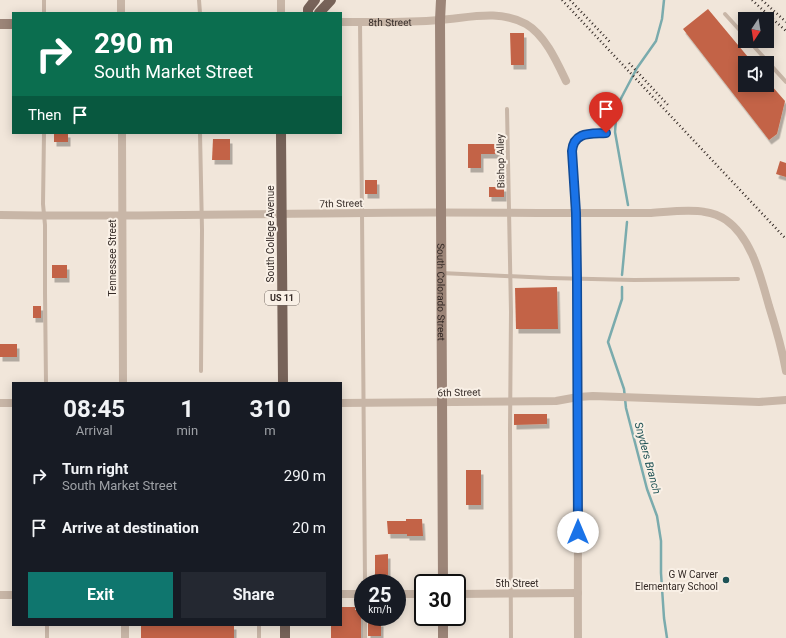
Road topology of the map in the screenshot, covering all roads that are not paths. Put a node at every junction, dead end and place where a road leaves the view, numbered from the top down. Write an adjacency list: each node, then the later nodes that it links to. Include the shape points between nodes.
1 (44, 0): 8 (lane)
2 (121, 0): 9 (street)
3 (199, 0): 10 (lane)
4 (281, 0): 11 (street)
5 (314, 0): 12 (main road)
6 (331, 0): 13 (main road)
7 (441, 0): 15 (street, South Colorado Street)
8 (44, 12)
9 (121, 12)
10 (200, 12)
11 (281, 12)
12 (308, 12)
13 (320, 12)
14 (725, 14): 20 (lane)
15 (440, 20): 17 (street, 8th Street); 22 (street, 8th Street, via 493,15 515,19 538,33); 30 (street, South Colorado Street)
16 (342, 22): 17 (street, 8th Street)
17 (360, 22): 32 (lane)
18 (0, 24): 19 (street)
19 (12, 24)
20 (738, 28)
21 (755, 48): 23 (lane)
22 (566, 81)
23 (786, 82)
24 (508, 109): 31 (lane, Bishop Alley)
25 (606, 133): 33 (street, via 584,134 572,146)
26 (44, 134): 38 (lane)
27 (122, 134): 35 (street, Tennessee Street)
28 (200, 134): 36 (lane)
29 (281, 134): 34 (main road, South College Avenue / US 11)
30 (440, 212): 31 (street, 7th Street); 32 (street, 7th Street); 39 (street, South Colorado Street)
31 (509, 212): 33 (street, 7th Street); 40 (lane, Bishop Alley)
32 (362, 213): 34 (street, 7th Street); 51 (lane)
33 (576, 213): 41 (street); 44 (street, 7th Street, via 694,211 716,214 733,226 749,248 759,271)
34 (282, 214): 36 (street, 7th Street); 47 (main road, South College Avenue / US 11)
35 (122, 215): 36 (street, 7th Street); 38 (street, 7th Street); 46 (street, Tennessee Street)
36 (202, 215): 43 (lane)
37 (0, 216): 38 (street, 7th Street)
38 (44, 216): 45 (lane)
39 (441, 273): 40 (lane); 52 (street, South Colorado Street)
40 (510, 276): 41 (lane); 50 (lane, Bishop Alley)
41 (577, 279): 42 (lane); 48 (street)
42 (738, 279)
43 (201, 371)
44 (786, 372)
45 (46, 382)
46 (123, 382)
47 (283, 382)
48 (578, 396): 49 (street, 6th Street, via 760,402); 50 (street, 6th Street, via 556,401); 59 (street)
49 (786, 400)
50 (510, 401): 52 (street, 6th Street); 58 (lane, Bishop Alley)
51 (364, 402): 52 (street, 6th Street); 55 (street, 6th Street); 56 (lane)
52 (442, 402): 57 (street, South Colorado Street)
53 (0, 403): 54 (street)
54 (12, 403)
55 (342, 403)
56 (365, 574)
57 (443, 574)
58 (511, 593): 59 (street, 5th Street); 62 (street, 5th Street); 77 (lane, Bishop Alley)
59 (578, 593): 78 (street)
60 (342, 594): 61 (street)
61 (354, 594)
62 (466, 594)
63 (0, 595): 64 (street)
64 (12, 595)
65 (47, 626): 71 (lane)
66 (125, 626): 72 (street)
67 (259, 626): 73 (lane)
68 (285, 626): 74 (main road)
69 (365, 626): 75 (lane)
70 (443, 626): 76 (street)
71 (47, 638)
72 (126, 638)
73 (259, 638)
74 (285, 638)
75 (365, 638)
76 (443, 638)
77 (511, 638)
78 (578, 638)

